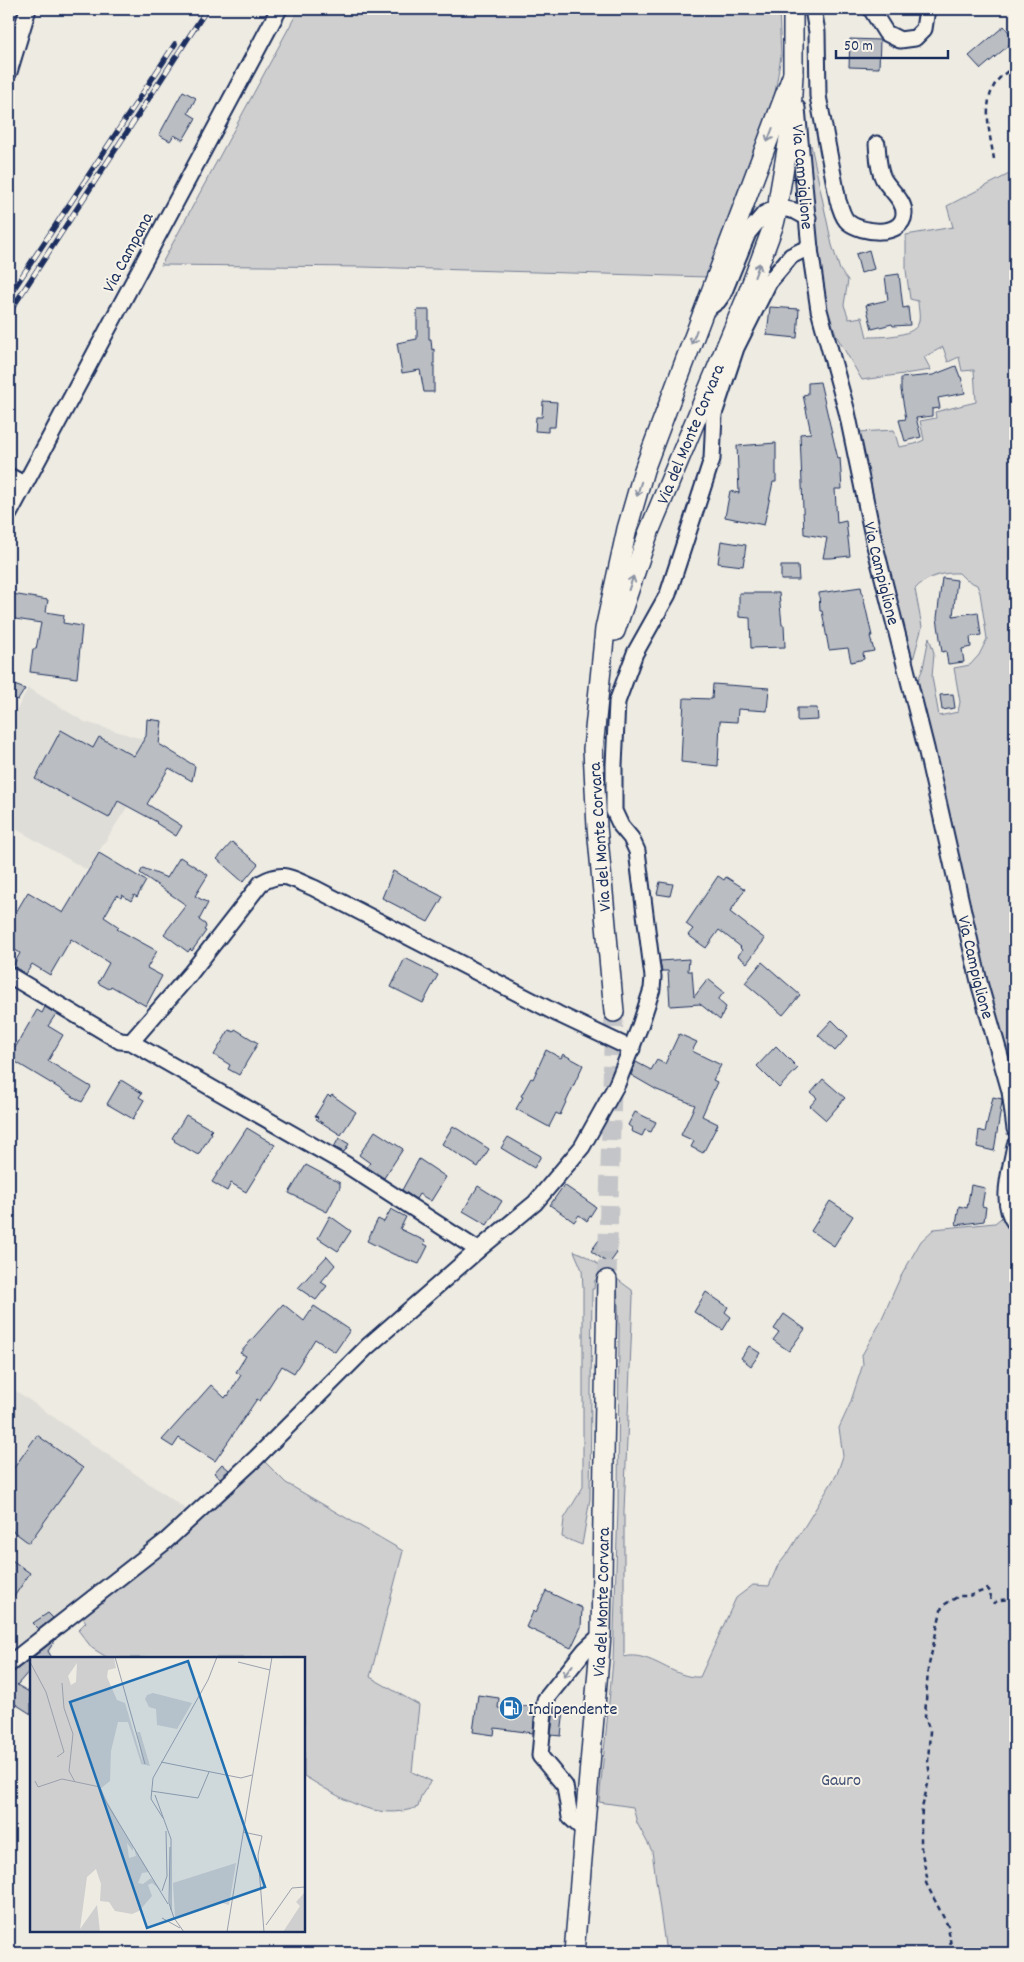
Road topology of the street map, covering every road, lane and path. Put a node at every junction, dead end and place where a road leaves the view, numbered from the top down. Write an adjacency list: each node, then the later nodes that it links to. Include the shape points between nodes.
1 (28, 9): 8 (street)
2 (279, 9): 17 (street, Via Campana)
3 (793, 9): 9 (main road, Via Campiglione)
4 (813, 9): 10 (street, via 817,32 818,96 838,201 848,222 865,230 885,231 902,222 904,214 903,206 882,177)
5 (871, 9): 6 (street, via 886,33 900,40 915,38 924,29)
6 (927, 9)
7 (1015, 65): 11 (path, via 998,80 991,93 988,121)
8 (9, 72)
9 (793, 74): 12 (main road, Via del Monte Corvara, via 790,132); 13 (street, Via Campiglione); 15 (main road, Via del Monte Corvara, one-way to 15)
10 (876, 144)
11 (994, 159)
12 (778, 207): 13 (street); 15 (street, Via del Monte Corvara, via 764,214 748,233 723,294); 19 (main road, Via del Monte Corvara, one-way to 12, via 648,534 746,299)
13 (808, 218): 14 (street, Via Campiglione)
14 (810, 249): 23 (street, via 791,256 769,282 736,348 714,414 712,459 668,594 635,653 617,702 614,811 637,851 653,977); 24 (street, Via Campiglione, via 819,310 847,412 875,546 926,748 980,986 1010,1091)
15 (703, 312): 19 (main road, Via del Monte Corvara, one-way to 19, via 644,470 626,529 605,629)
16 (9, 476): 17 (street)
17 (24, 484): 18 (street, Via Campana)
18 (9, 514)
19 (603, 662): 21 (main road, Via del Monte Corvara, via 593,749 596,827)
20 (9, 975): 22 (street, via 120,1042)
21 (614, 1012)
22 (131, 1042): 23 (street, via 190,974 261,883 282,875 314,888); 27 (street, via 345,1164)
23 (632, 1049): 27 (street, via 617,1084 582,1147 535,1203)
24 (1015, 1129)
25 (1015, 1145): 26 (street, via 1007,1195)
26 (1015, 1224)
27 (478, 1250): 31 (street, via 367,1347 256,1458 166,1541)
28 (607, 1280): 30 (main road, Via del Monte Corvara)
29 (1015, 1599): 34 (path, via 994,1603 990,1601 988,1589 960,1596 942,1606 928,1669 925,1717 930,1731 930,1776 922,1808 921,1848 926,1883 948,1926)
30 (601, 1635): 32 (main road, Via del Monte Corvara); 32 (street, one-way to 32, via 545,1700 540,1756 565,1786 570,1817)
31 (9, 1664)
32 (585, 1831): 33 (main road, Via del Monte Corvara)
33 (574, 1953)
34 (952, 1953)

